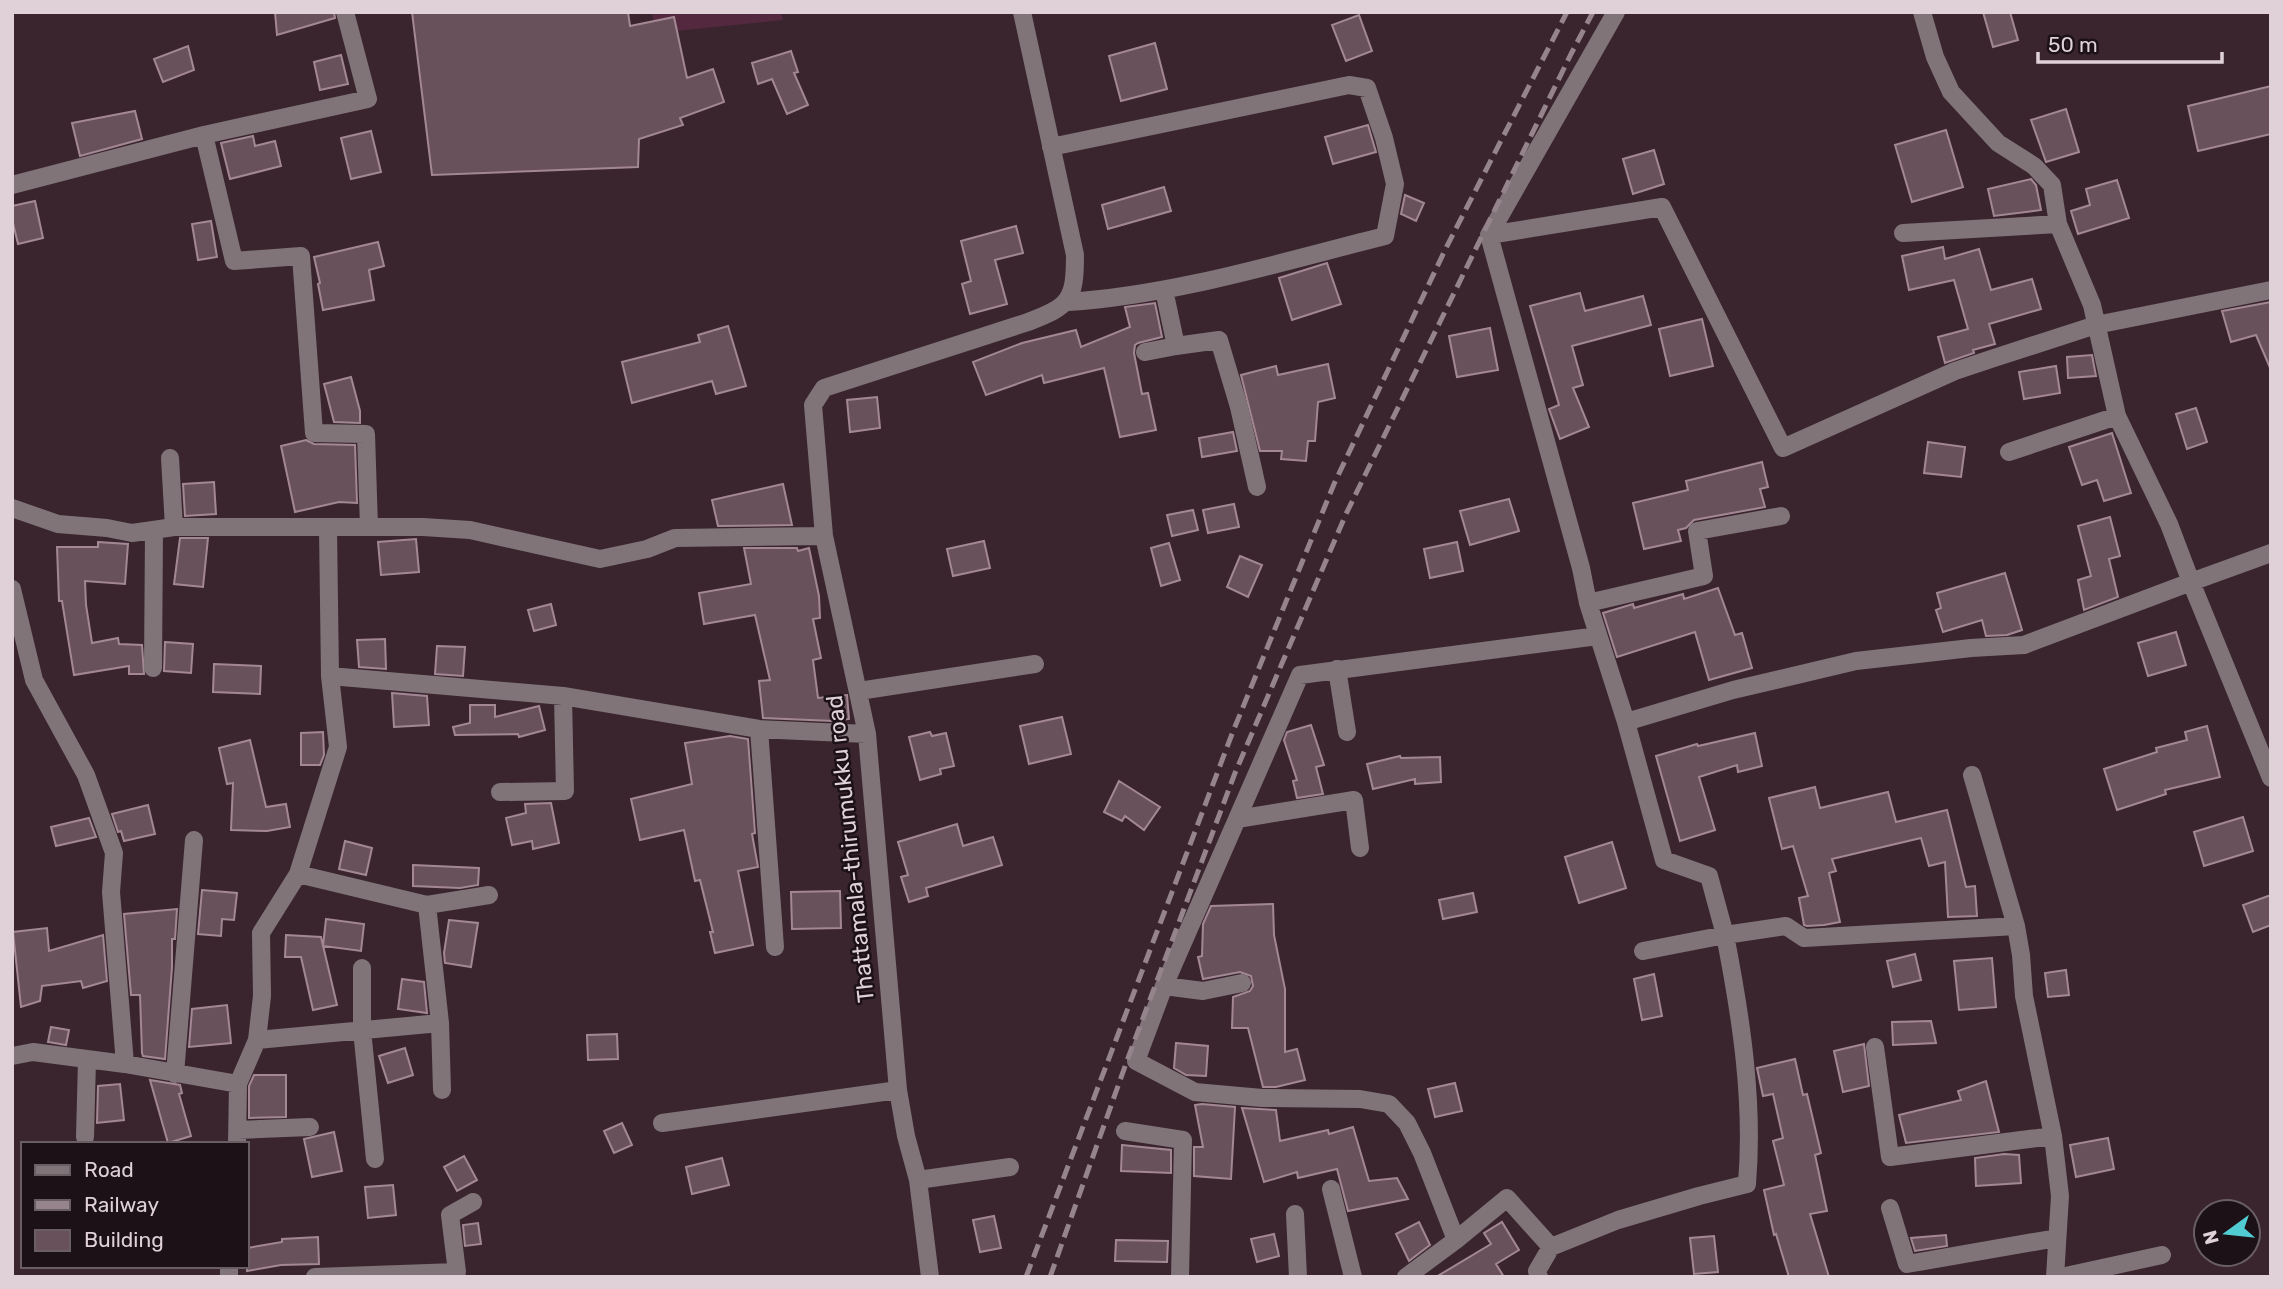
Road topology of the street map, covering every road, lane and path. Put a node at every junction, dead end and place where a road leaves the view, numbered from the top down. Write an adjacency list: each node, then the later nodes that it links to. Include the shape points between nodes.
1 (345, 12): 5 (street, via 368,99)
2 (1022, 12): 6 (street)
3 (1616, 12): 10 (street)
4 (1922, 12): 8 (street, via 1951,92 1998,143 2034,166 2052,185)
5 (204, 135): 7 (street); 24 (street, via 234,261 301,256 314,433 366,434)
6 (1051, 147): 11 (street, via 1349,85 1367,88 1395,184 1385,236); 13 (street, via 1074,255 1075,281)
7 (12, 185)
8 (2058, 224): 9 (street); 14 (street)
9 (1903, 233)
10 (1489, 235): 14 (street, via 1662,207 1783,449 1955,371); 31 (street)
11 (1164, 290): 13 (street); 15 (street)
12 (2271, 290): 14 (street)
13 (1068, 302): 27 (street, Thattamala-thirumukku road, via 1028,323 824,388 813,405)
14 (2096, 325): 17 (street)
15 (1176, 346): 16 (street); 20 (street, via 1219,340)
16 (1145, 352)
17 (2117, 416): 18 (street); 29 (street, via 2169,524)
18 (2009, 452)
19 (170, 458): 23 (street)
20 (1257, 487)
21 (12, 508): 26 (street, via 58,524 132,533)
22 (1781, 516): 31 (street, via 1697,531 1704,576)
23 (174, 527): 25 (street); 26 (street)
24 (369, 527): 25 (street); 27 (street, via 470,530 600,559 675,538)
25 (328, 528): 36 (street)
26 (154, 531): 34 (street)
27 (824, 536): 37 (street, Thattamala-thirumukku road)
28 (2271, 553): 29 (street)
29 (2191, 582): 39 (street, via 2024,645 1856,662 1733,690); 44 (street)
30 (12, 589): 65 (street, via 34,680 86,775 114,853 111,892)
31 (1588, 603): 32 (street)
32 (1598, 636): 35 (street); 39 (street)
33 (1035, 664): 37 (street)
34 (153, 668)
35 (1337, 669): 41 (street); 46 (street, via 1300,674)
36 (330, 676): 38 (street); 49 (street, via 338,747)
37 (859, 691): 42 (street, Thattamala-thirumukku road)
38 (563, 696): 40 (street); 45 (street, via 565,791)
39 (1626, 722): 53 (street, via 1664,860 1709,876)
40 (760, 729): 42 (street); 54 (street)
41 (1347, 732)
42 (867, 734): 69 (street, Thattamala-thirumukku road)
43 (1972, 775): 52 (street)
44 (2271, 778)
45 (500, 792)
46 (1237, 819): 48 (street, via 1354,800); 58 (street)
47 (194, 840): 66 (street)
48 (1360, 848)
49 (298, 874): 51 (street); 61 (street, via 261,933)
50 (489, 895): 51 (street)
51 (427, 905): 59 (street)
52 (2016, 926): 53 (street, via 1804,938 1786,926); 73 (street, via 2024,996)
53 (1725, 935): 55 (street); 85 (street, via 1738,1003 1751,1138 1747,1184 1618,1220)
54 (775, 947)
55 (1643, 951)
56 (362, 968): 60 (street)
57 (1242, 983): 58 (street, via 1203,991)
58 (1164, 986): 84 (street, via 1136,1061 1195,1092 1389,1104 1407,1123 1422,1153)
59 (440, 1023): 60 (street); 68 (street)
60 (362, 1030): 61 (street); 76 (street)
61 (257, 1041): 67 (street)
62 (1875, 1047): 73 (street, via 1890,1157)
63 (12, 1055): 64 (street, via 33,1052)
64 (87, 1060): 65 (street); 74 (street)
65 (125, 1064): 66 (street)
66 (175, 1074): 67 (street)
67 (237, 1084): 75 (street)
68 (442, 1090)
69 (898, 1090): 70 (street); 78 (street, Thattamala-thirumukku road)
70 (662, 1122)
71 (310, 1126): 75 (street)
72 (1125, 1131): 89 (street, via 1183,1140)
73 (2053, 1136): 83 (street, via 2060,1196)
74 (85, 1137)
75 (238, 1137)
76 (375, 1159)
77 (1010, 1167): 78 (street)
78 (918, 1180): 88 (street, Thattamala-thirumukku road)
79 (1331, 1189): 91 (street)
80 (473, 1202): 87 (street, via 450,1215 457,1272)
81 (1890, 1208): 83 (street, via 1907,1264)
82 (1295, 1214): 90 (street)
83 (2057, 1238): 94 (street)
84 (1456, 1240): 85 (street, via 1507,1198); 92 (street)
85 (1551, 1247): 93 (street, via 1537,1271)
86 (2162, 1255): 95 (street)
87 (315, 1277)
88 (930, 1277)
89 (1180, 1277)
90 (1298, 1277)
91 (1353, 1277)
92 (1406, 1277)
93 (1539, 1277)
94 (2055, 1277)
95 (2061, 1277)

